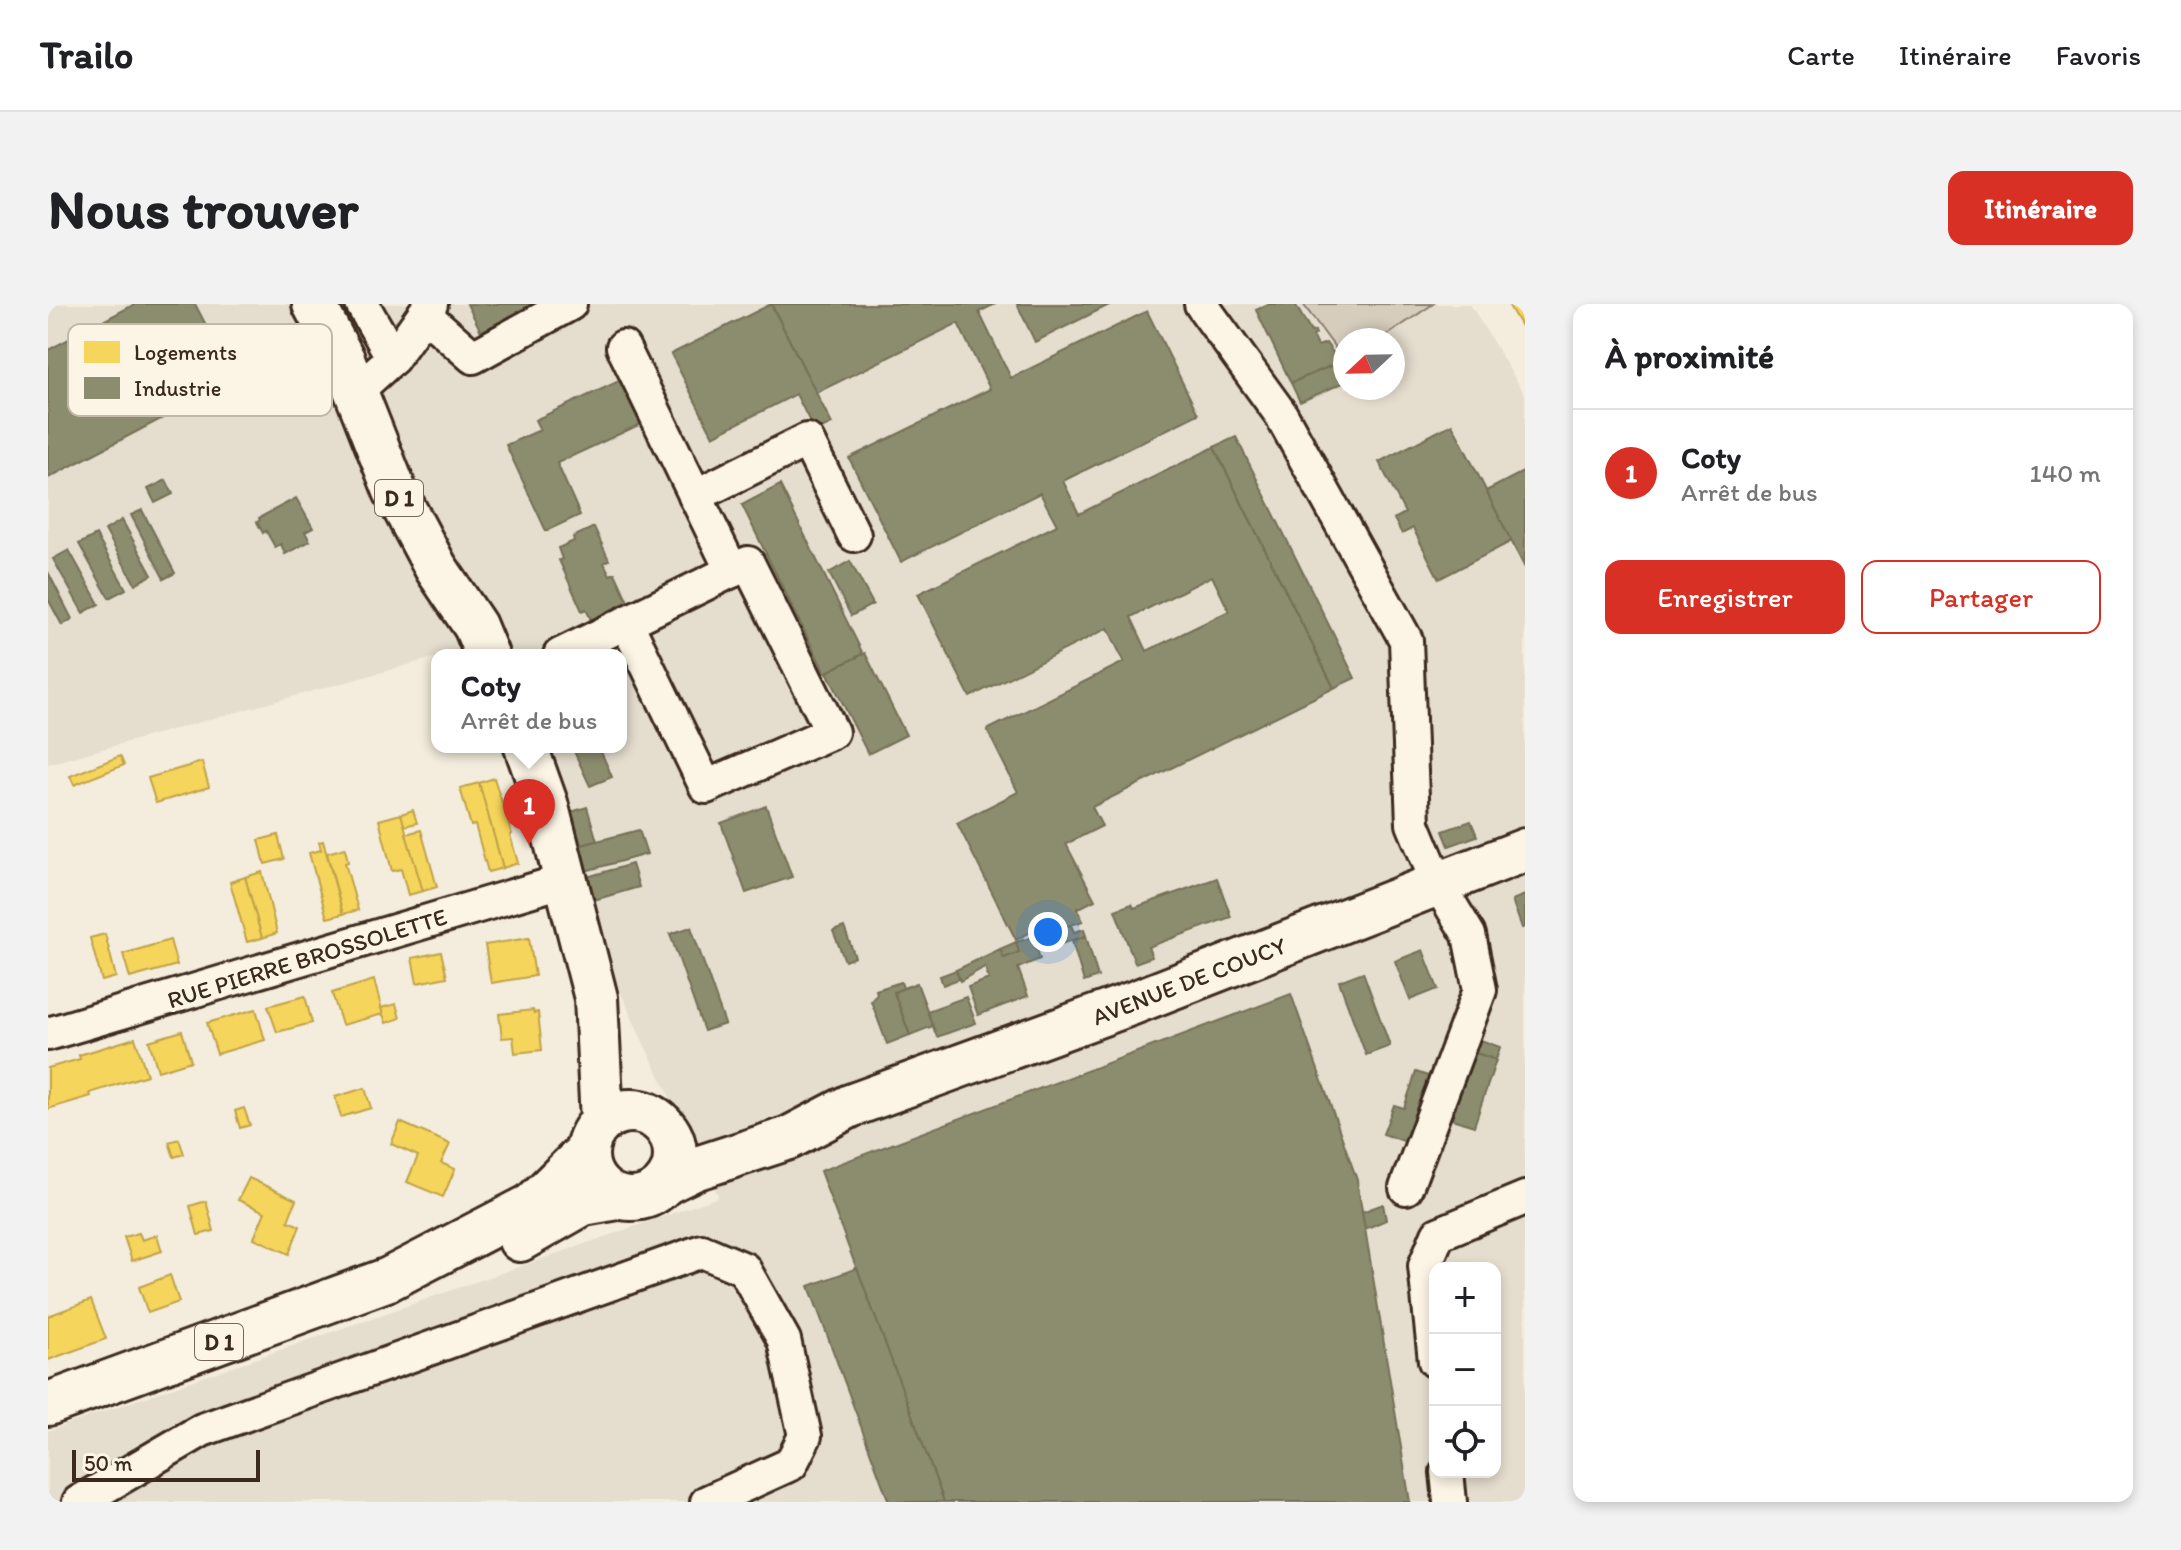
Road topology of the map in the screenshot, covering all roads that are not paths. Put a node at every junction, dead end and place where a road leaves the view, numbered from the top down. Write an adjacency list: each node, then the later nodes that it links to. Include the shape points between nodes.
1 (314, 304): 6 (main road, D 1)
2 (362, 304): 9 (street)
3 (570, 304): 5 (street, via 473,357)
4 (1201, 304): 19 (street, via 1280,413 1406,640 1413,824)
5 (427, 309): 9 (street)
6 (331, 324)
7 (332, 325): 9 (main road, D 1)
8 (623, 347): 10 (street)
9 (367, 367): 14 (main road, D 1, via 395,491)
10 (695, 496): 11 (street, via 807,440); 12 (street)
11 (854, 535)
12 (732, 571): 13 (street); 13 (street, via 748,563 832,732 706,787)
13 (627, 624): 15 (street)
14 (481, 641)
15 (573, 649)
16 (528, 753): 18 (main road)
17 (1525, 850): 19 (main road, AVENUE DE COUCY)
18 (566, 880): 20 (street, RUE PIERRE BROSSOLETTE); 22 (main road)
19 (1438, 884): 21 (main road, AVENUE DE COUCY); 24 (street, via 1469,935 1480,990)
20 (48, 1034)
21 (850, 1106): 22 (main road, AVENUE DE COUCY, via 735,1134 691,1136); 23 (main road, AVENUE DE COUCY, via 789,1138)
22 (623, 1128): 23 (main road, via 673,1142 673,1171); 25 (main road, via 588,1166 604,1191); 27 (main road, via 532,1205)
23 (665, 1183): 25 (main road, via 644,1198)
24 (1406, 1188)
25 (617, 1198): 27 (main road, via 583,1204 497,1252)
26 (1525, 1198): 28 (street, via 1438,1234 1425,1266)
27 (389, 1279): 29 (main road, D 1)
28 (1432, 1334)
29 (48, 1404)
30 (1448, 1478): 33 (street)
31 (79, 1502): 32 (street, via 202,1430 702,1251 744,1269 784,1340 805,1436 791,1464)
32 (707, 1502)
33 (1450, 1502)

